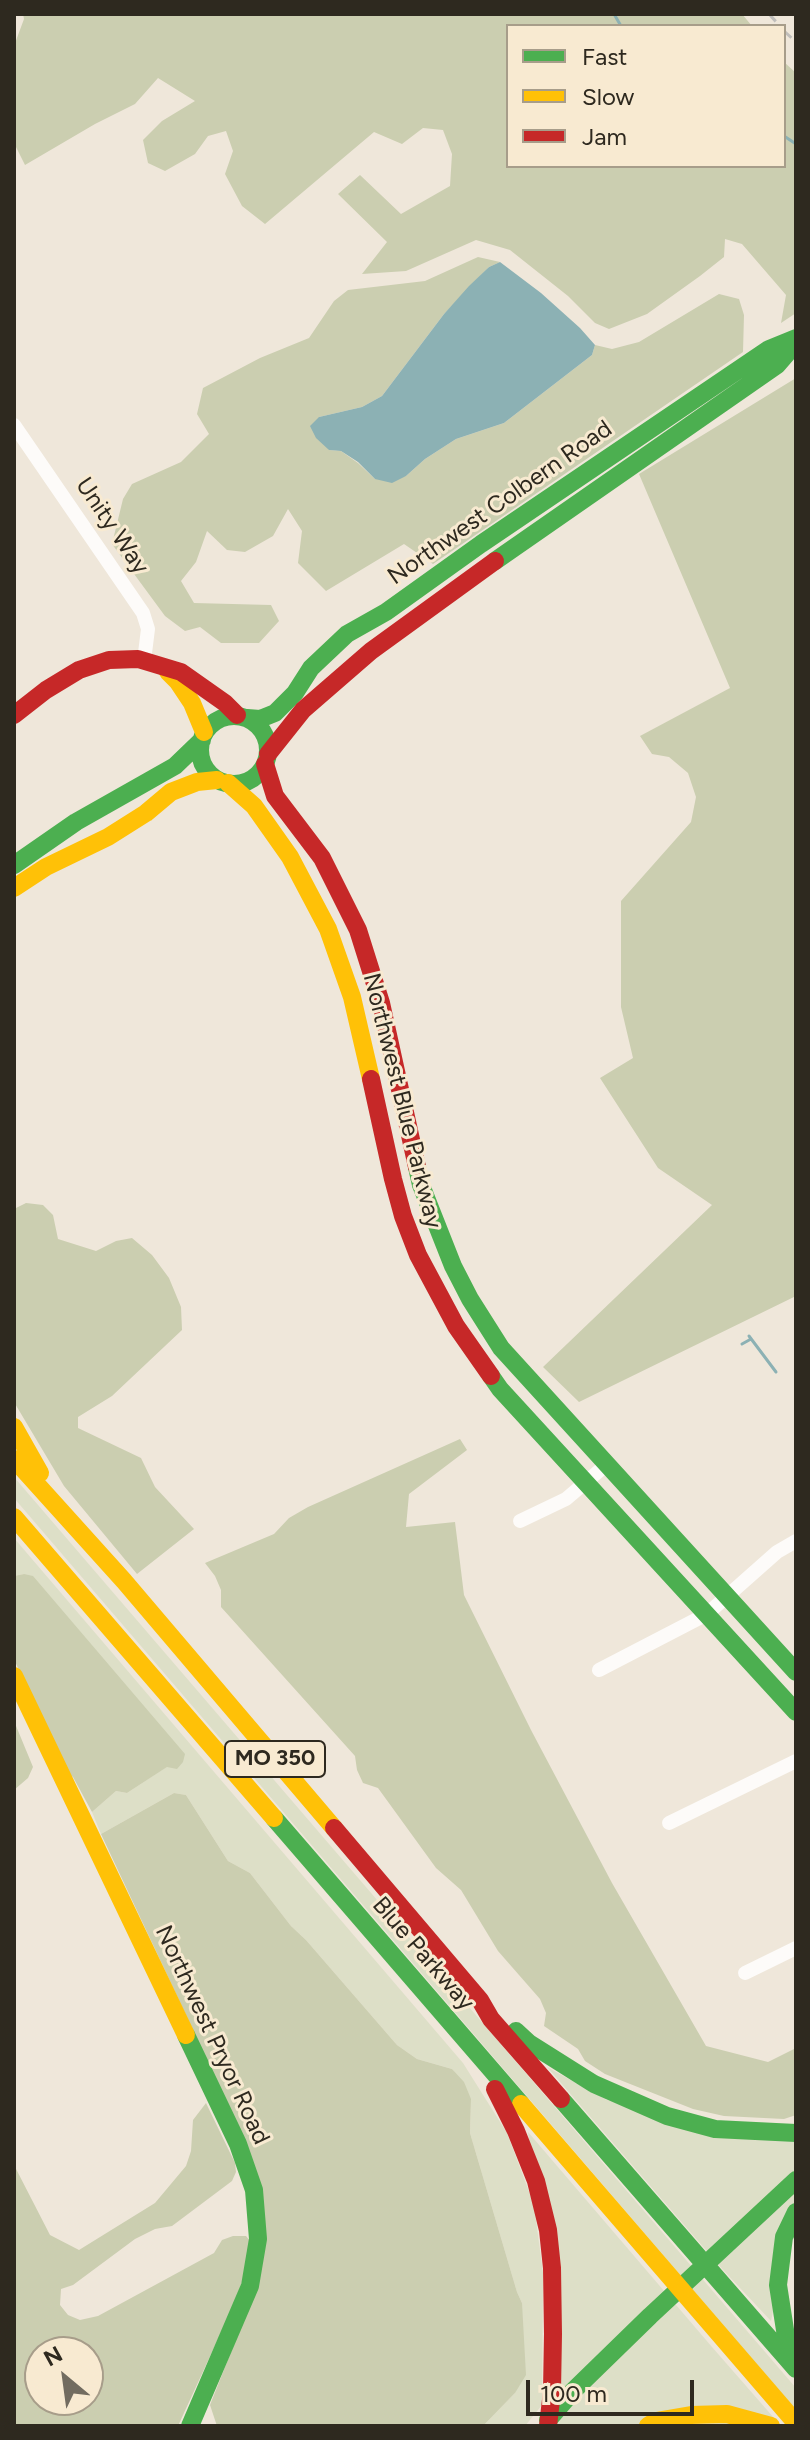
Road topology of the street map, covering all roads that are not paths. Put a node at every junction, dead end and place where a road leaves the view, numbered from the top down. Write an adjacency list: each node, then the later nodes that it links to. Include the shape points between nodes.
1 (796, 341): 5 (main road, Northwest Colbern Road, via 769,349 347,634 275,713 260,719); 7 (main road, Northwest Colbern Road, via 777,365 371,651 303,710)
2 (15, 428): 3 (street, Unity Way, via 143,613)
3 (152, 663): 4 (main road, via 109,660 79,670); 5 (main road, via 181,672); 6 (main road, via 178,682)
4 (14, 715)
5 (242, 717): 6 (main road, via 215,722); 7 (main road, via 263,732)
6 (203, 736): 8 (main road, via 202,762); 9 (main road, via 175,766 76,822)
7 (266, 759): 8 (main road, via 250,780); 13 (main road, Northwest Blue Parkway, via 275,796 322,858 358,930 381,1003 421,1185 453,1266 501,1348)
8 (222, 781): 10 (main road, via 171,792 108,837); 14 (main road, Northwest Blue Parkway, via 254,806 290,857 337,952 400,1204 435,1289 500,1389)
9 (14, 865)
10 (14, 888)
11 (14, 1427): 16 (main road)
12 (14, 1459): 16 (main road, Blue Parkway / MO 350)
13 (606, 1465): 14 (street); 19 (main road, Northwest Blue Parkway)
14 (587, 1483): 17 (street); 20 (main road, Northwest Blue Parkway)
15 (14, 1517): 30 (main road, Blue Parkway / MO 350)
16 (67, 1520): 29 (main road, Blue Parkway / MO 350)
17 (520, 1521)
18 (796, 1541): 19 (street)
19 (728, 1598): 20 (street); 22 (main road, Northwest Blue Parkway)
20 (707, 1614): 21 (street); 24 (main road, Northwest Blue Parkway)
21 (599, 1670)
22 (796, 1672)
23 (14, 1676): 36 (main road, Northwest Pryor Road, via 238,2144 254,2190 258,2239 250,2286)
24 (796, 1712)
25 (796, 1761): 26 (street)
26 (669, 1823)
27 (796, 1948): 28 (street)
28 (745, 1973)
29 (480, 2000): 31 (main road, via 529,2043 632,2102 715,2129); 34 (main road, Blue Parkway / MO 350)
30 (477, 2054): 35 (main road, Blue Parkway / MO 350); 37 (main road, via 516,2131 548,2230 553,2334)
31 (796, 2133)
32 (796, 2180): 37 (main road, via 573,2391)
33 (796, 2212): 34 (main road, via 784,2237 778,2285)
34 (793, 2366)
35 (796, 2423)
36 (190, 2426)
37 (545, 2426)
38 (648, 2426): 39 (main road, via 691,2415 727,2414)
39 (771, 2426)

